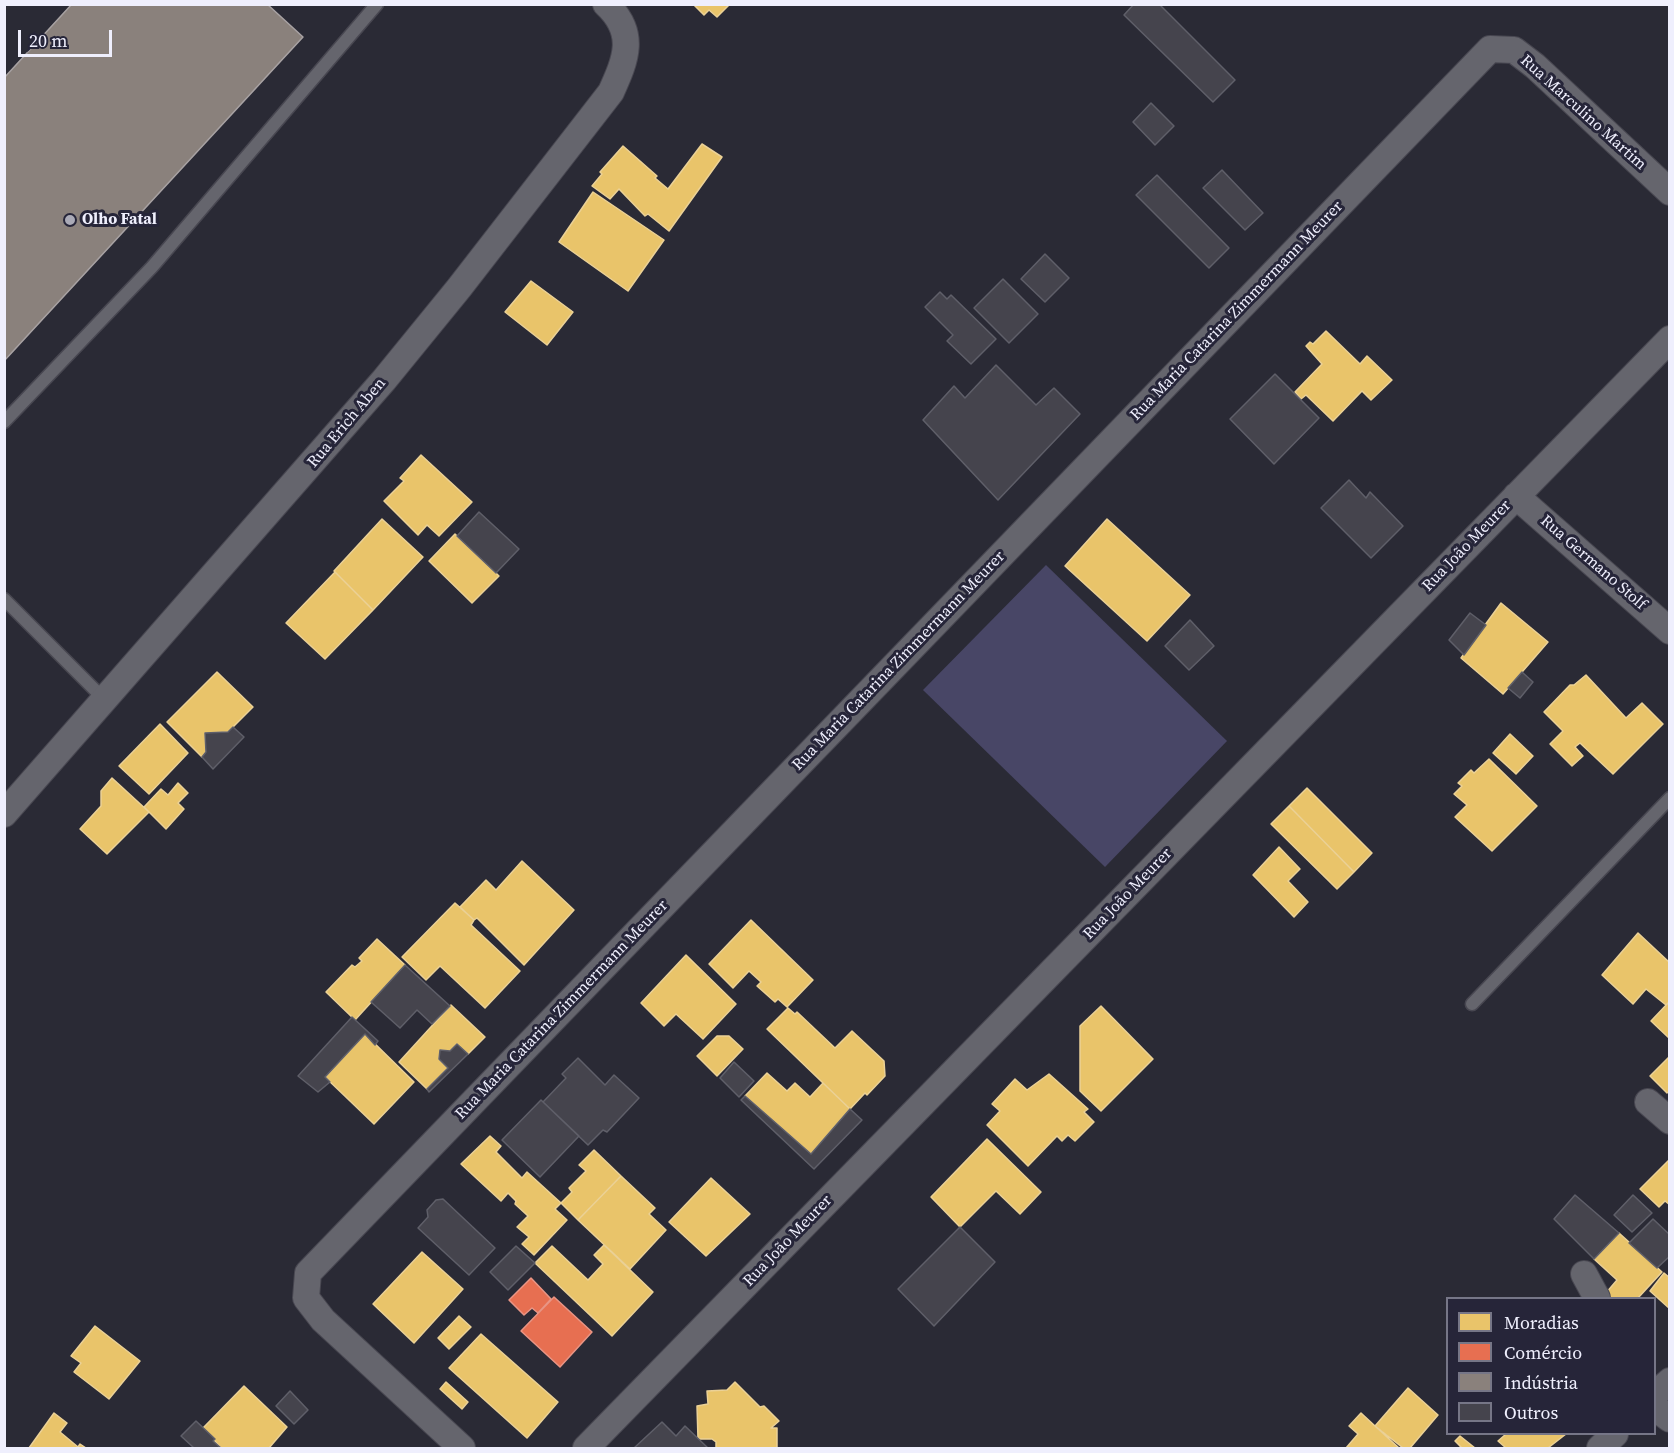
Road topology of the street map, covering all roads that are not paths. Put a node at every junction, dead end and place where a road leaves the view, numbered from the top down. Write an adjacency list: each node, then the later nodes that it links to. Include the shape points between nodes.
1 (377, 4): 6 (lane, via 152,267)
2 (606, 4): 10 (street, Rua Erich Aben, via 624,27 626,42 624,64 611,92 384,380)
3 (1491, 49): 4 (street, Rua Marculino Martim, via 1514,50 1535,66); 21 (street, Rua Maria Catarina Zimmermann Meurer, via 308,1273 306,1298 322,1320)
4 (1670, 192)
5 (1670, 339): 7 (street, Rua João Meurer)
6 (4, 422)
7 (1516, 496): 9 (street, Rua Germano Stolf); 22 (street, Rua João Meurer)
8 (4, 599): 10 (lane)
9 (1670, 631)
10 (105, 700): 12 (street, Rua Erich Aben)
11 (1670, 798): 13 (lane)
12 (4, 814)
13 (1472, 1004)
14 (1648, 1102): 15 (street)
15 (1670, 1121)
16 (1584, 1274): 17 (street)
17 (1596, 1297)
18 (1659, 1391): 19 (street)
19 (1670, 1419)
20 (1614, 1435): 23 (street)
21 (462, 1449)
22 (586, 1449)
23 (1600, 1449)

